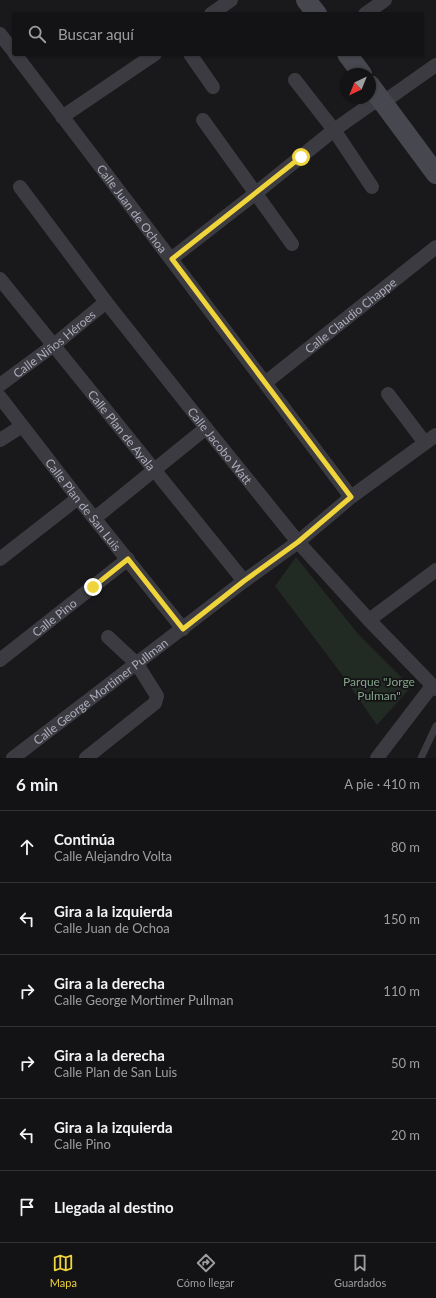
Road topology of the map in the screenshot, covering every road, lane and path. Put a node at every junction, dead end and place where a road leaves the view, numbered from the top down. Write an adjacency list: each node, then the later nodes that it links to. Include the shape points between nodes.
1 (231, 0): 4 (street)
2 (306, 0): 5 (street)
3 (385, 0): 6 (street)
4 (214, 12)
5 (315, 12)
6 (368, 12)
7 (0, 34): 8 (street, Calle Juan de Ochoa)
8 (12, 49)
9 (17, 56): 19 (street, Calle Juan de Ochoa)
10 (152, 56): 19 (street)
11 (191, 56): 16 (street)
12 (348, 56): 14 (street)
13 (436, 65): 18 (street)
14 (358, 68)
15 (295, 80): 21 (street)
16 (213, 87)
17 (376, 94): 18 (street)
18 (382, 101): 21 (street, via 370,104); 22 (street)
19 (62, 117): 28 (street, Calle Juan de Ochoa)
20 (203, 120): 25 (street)
21 (334, 130): 24 (street); 25 (street)
22 (436, 172)
23 (20, 187): 30 (street, Calle Jacobo Watt)
24 (372, 187)
25 (256, 193): 26 (street); 28 (street)
26 (292, 244)
27 (436, 247): 32 (street, Calle Claudio Chappe)
28 (172, 259): 32 (street, Calle Juan de Ochoa)
29 (0, 279): 31 (street, Calle Plan de Ayala)
30 (106, 302): 31 (street, Calle Niños Héroes); 37 (street, Calle Jacobo Watt)
31 (54, 345): 33 (street, Calle Niños Héroes); 40 (street, Calle Plan de Ayala)
32 (266, 383): 41 (street, Calle Juan de Ochoa)
33 (0, 385)
34 (388, 394): 38 (street)
35 (0, 397): 36 (street, Calle Plan de San Luis)
36 (22, 426): 39 (street); 42 (street, Calle Plan de San Luis)
37 (206, 428): 40 (street); 44 (street, Calle Jacobo Watt)
38 (431, 439): 41 (street, Calle George Mortimer Pullman)
39 (0, 440)
40 (155, 469): 43 (street); 48 (street, Calle Plan de Ayala)
41 (351, 497): 44 (street, Calle George Mortimer Pullman)
42 (78, 498): 43 (street, Calle Plan de San Luis); 45 (street)
43 (95, 518): 46 (street, Calle Plan de San Luis)
44 (298, 542): 48 (street, Calle George Mortimer Pullman); 49 (street, Calle Jacobo Watt)
45 (0, 559)
46 (128, 559): 50 (street, Calle Plan de San Luis); 52 (street, Calle Pino)
47 (436, 570): 49 (street)
48 (244, 581): 50 (street, Calle George Mortimer Pullman)
49 (369, 620): 54 (street, Calle Jacobo Watt)
50 (183, 629): 53 (street, Calle George Mortimer Pullman)
51 (108, 637): 53 (street)
52 (0, 660)
53 (137, 664): 56 (street, Calle George Mortimer Pullman); 57 (street, via 157,696 155,703)
54 (434, 688): 58 (street)
55 (436, 726): 59 (lane)
56 (12, 758)
57 (86, 758)
58 (377, 758)
59 (421, 758)

